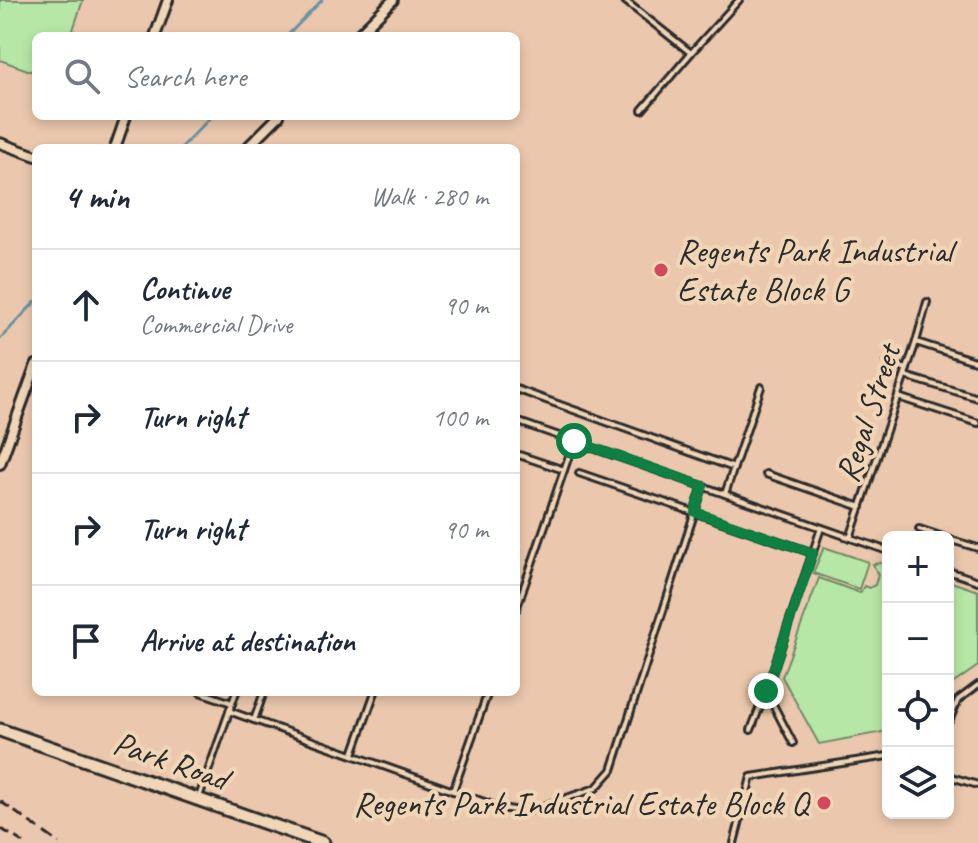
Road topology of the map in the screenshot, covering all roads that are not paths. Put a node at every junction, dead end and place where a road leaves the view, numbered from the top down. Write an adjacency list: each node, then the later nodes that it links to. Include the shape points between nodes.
1 (168, 0): 5 (street)
2 (393, 0): 6 (street)
3 (624, 0): 7 (lane)
4 (739, 0): 7 (lane)
5 (156, 32)
6 (361, 32)
7 (691, 53): 8 (lane)
8 (642, 110)
9 (125, 120): 12 (street)
10 (275, 120): 13 (street)
11 (0, 143): 14 (street)
12 (116, 144)
13 (251, 144)
14 (32, 155)
15 (927, 302): 16 (lane, Regal Street)
16 (916, 342): 17 (lane); 19 (lane, Regal Street)
17 (978, 362)
18 (887, 363): 19 (lane)
19 (907, 369): 20 (lane, Regal Street)
20 (905, 376): 24 (lane, Regal Street); 25 (lane)
21 (32, 381): 30 (street)
22 (761, 387): 31 (lane)
23 (520, 390): 31 (lane)
24 (898, 397): 27 (lane); 37 (lane, Regal Street)
25 (978, 398)
26 (520, 422): 28 (lane)
27 (978, 423)
28 (574, 441): 32 (lane); 35 (lane)
29 (520, 455): 32 (lane)
30 (0, 464)
31 (734, 468): 36 (lane)
32 (564, 470): 49 (lane)
33 (579, 473): 38 (lane)
34 (766, 474): 37 (lane)
35 (703, 486): 36 (lane); 38 (lane)
36 (725, 494): 39 (lane)
37 (861, 507): 42 (lane, Regal Street)
38 (695, 512): 46 (lane); 68 (lane, via 612,770 596,788 526,812)
39 (821, 528): 42 (lane); 46 (lane)
40 (919, 529): 41 (lane)
41 (925, 531)
42 (850, 538): 45 (lane)
43 (954, 540): 44 (lane)
44 (978, 548)
45 (882, 549)
46 (813, 553): 51 (lane)
47 (954, 573): 48 (lane)
48 (978, 581)
49 (520, 598)
50 (978, 685): 58 (lane)
51 (766, 691): 62 (lane); 63 (lane)
52 (216, 696): 57 (lane)
53 (235, 696): 57 (lane)
54 (263, 696): 60 (lane)
55 (374, 696): 64 (lane)
56 (487, 696): 68 (lane)
57 (232, 703): 59 (lane)
58 (954, 709)
59 (229, 711): 60 (lane); 69 (lane)
60 (254, 720): 64 (lane)
61 (0, 730): 69 (main road, Park Road)
62 (751, 730)
63 (793, 743)
64 (352, 755): 68 (lane)
65 (882, 757): 72 (lane, via 751,777)
66 (954, 778): 67 (lane)
67 (978, 785)
68 (453, 791)
69 (198, 799): 70 (main road, Park Road)
70 (305, 840): 71 (main road, Park Road)
71 (323, 843)
72 (734, 843)

